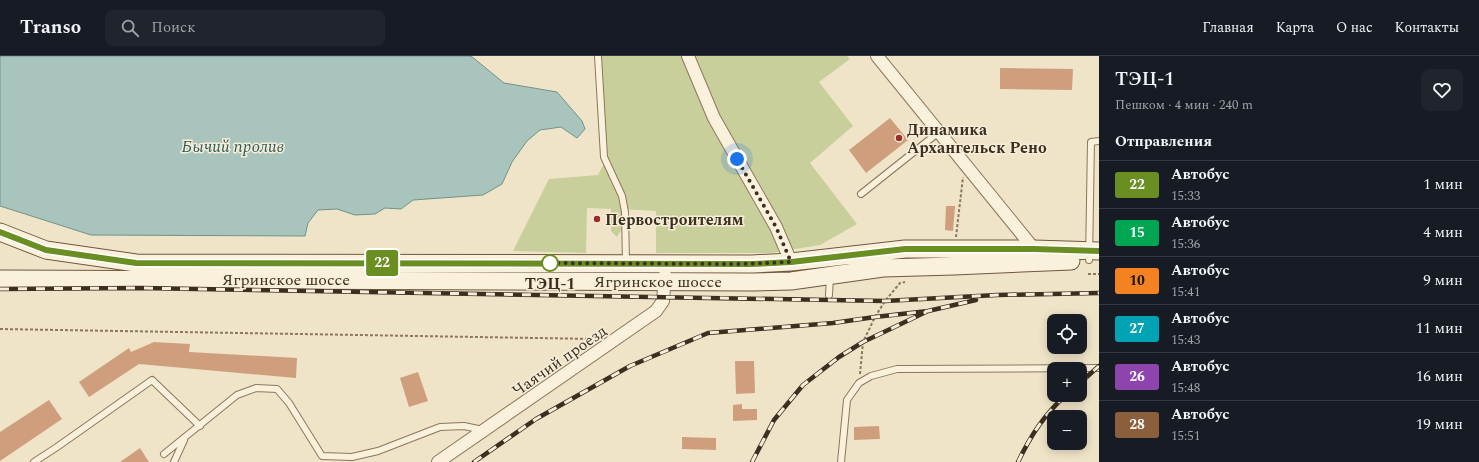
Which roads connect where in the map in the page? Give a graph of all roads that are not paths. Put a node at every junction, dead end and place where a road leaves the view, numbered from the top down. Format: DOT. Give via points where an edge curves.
graph roads {
  1 [pos="598,56"];
  2 [pos="688,56"];
  3 [pos="877,56"];
  4 [pos="940,132"];
  5 [pos="1099,141"];
  6 [pos="861,194"];
  7 [pos="0,232"];
  8 [pos="1034,256"];
  9 [pos="791,262"];
  10 [pos="1094,262"];
  11 [pos="626,263"];
  12 [pos="665,264"];
  13 [pos="830,276"];
  14 [pos="0,279"];
  15 [pos="665,282"];
  16 [pos="829,295"];
  17 [pos="1099,368"];
  18 [pos="200,426"];
  19 [pos="484,431"];
  20 [pos="185,438"];
  21 [pos="164,454"];
  22 [pos="34,462"];
  23 [pos="174,462"];
  24 [pos="438,462"];
  25 [pos="841,462"];
  1 -- 11 [label="lane" via="604,157 622,196 625,212"];
  2 -- 9 [label="street" via="714,118 776,227"];
  3 -- 4 [label="street"];
  4 -- 6 [label="lane"];
  4 -- 8 [label="street"];
  5 -- 10 [label="lane" via="1091,142"];
  7 -- 11 [label="main road, Ягринское шоссе" via="46,250 136,263"];
  8 -- 9 [label="main road, Ягринское шоссе" via="905,249"];
  8 -- 10 [label="main road, Ягринское шоссе"];
  8 -- 13 [label="main road, Ягринское шоссе" via="954,266 883,268"];
  9 -- 12 [label="main road, Ягринское шоссе"];
  11 -- 12 [label="main road, Ягринское шоссе"];
  12 -- 15 [label="street, Чаячий проезд"];
  13 -- 15 [label="main road, Ягринское шоссе" via="791,281"];
  13 -- 16 [label="lane"];
  14 -- 15 [label="main road, Ягринское шоссе"];
  15 -- 19 [label="street, Чаячий проезд" via="663,301 656,311"];
  17 -- 25 [label="lane" via="897,369 871,376 859,383 847,400"];
  18 -- 19 [label="lane" via="238,395 256,388 277,388 322,456 352,457 378,451 440,427 464,426"];
  18 -- 20 [label="lane"];
  18 -- 22 [label="lane" via="152,380"];
  19 -- 24 [label="street, Чаячий проезд"];
  20 -- 21 [label="lane"];
  20 -- 23 [label="lane"];
}
